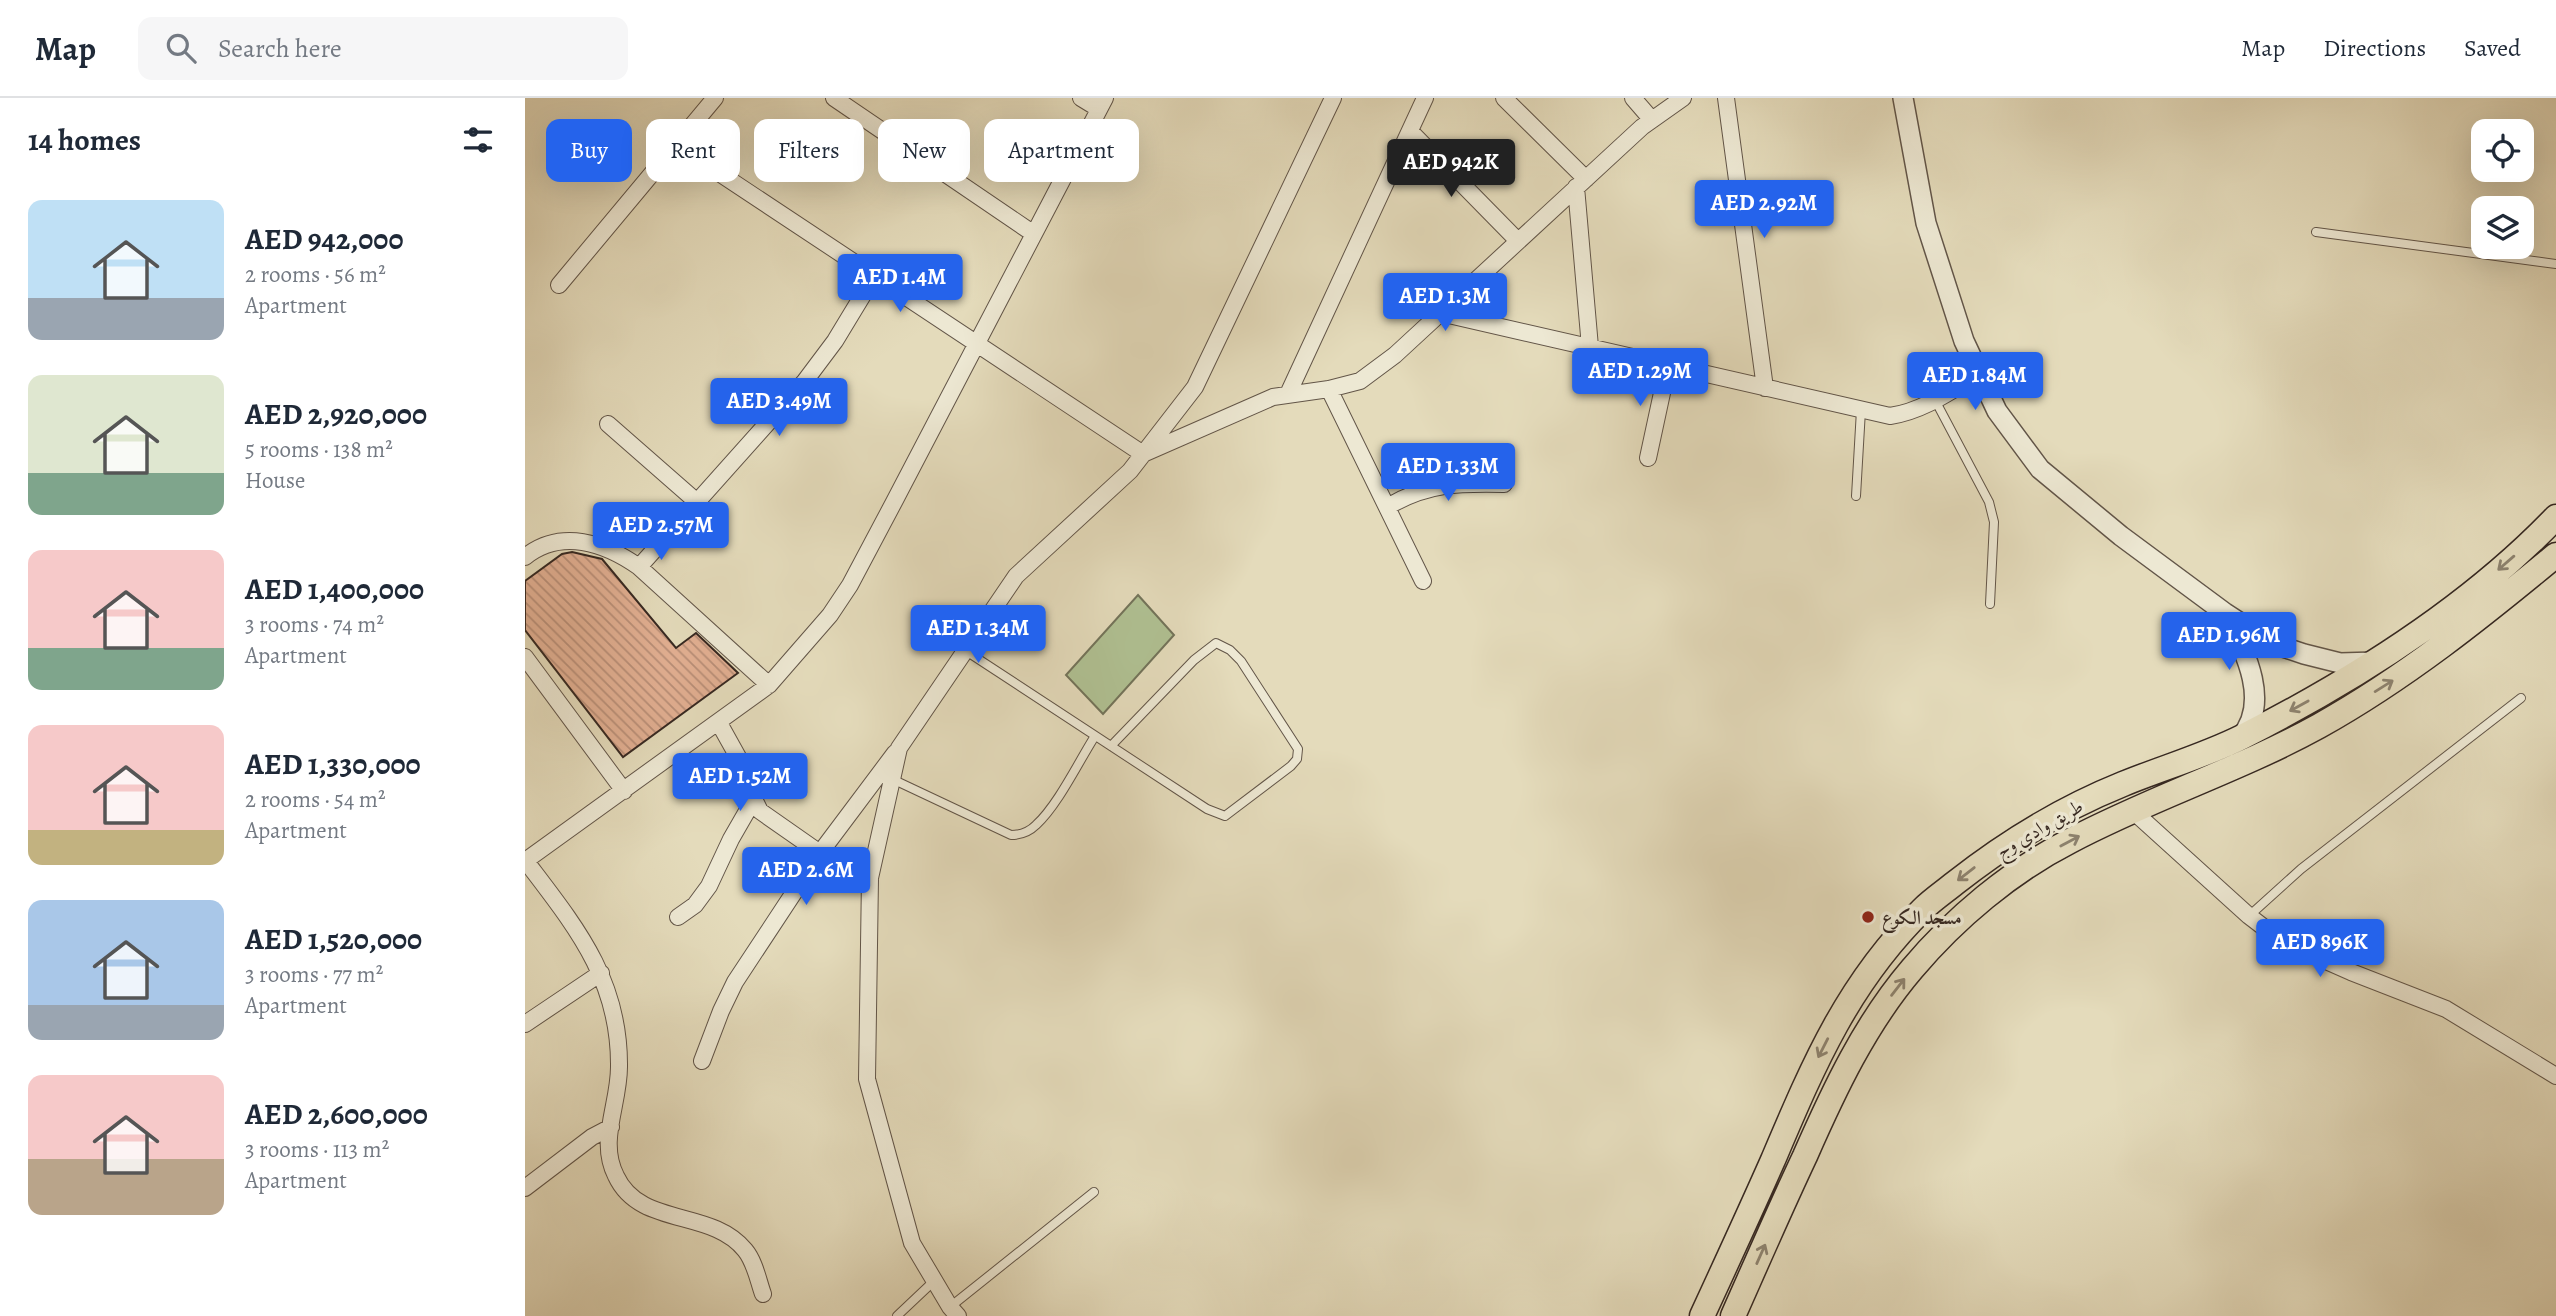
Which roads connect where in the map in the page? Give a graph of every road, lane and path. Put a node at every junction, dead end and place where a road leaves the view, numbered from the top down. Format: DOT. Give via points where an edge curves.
graph roads {
  1 [pos="715,98"];
  2 [pos="834,98"];
  3 [pos="1081,98"];
  4 [pos="1333,98"];
  5 [pos="1425,98"];
  6 [pos="1504,98"];
  7 [pos="1633,98"];
  8 [pos="1683,98"];
  9 [pos="1726,98"];
  10 [pos="1903,98"];
  11 [pos="1102,104"];
  12 [pos="698,119"];
  13 [pos="1652,120"];
  14 [pos="1410,131"];
  15 [pos="646,182"];
  16 [pos="733,182"];
  17 [pos="1581,183"];
  18 [pos="2316,232"];
  19 [pos="1034,234"];
  20 [pos="1518,241"];
  21 [pos="2556,264"];
  22 [pos="875,275"];
  23 [pos="559,285"];
  24 [pos="1440,313"];
  25 [pos="978,343"];
  26 [pos="1590,347"];
  27 [pos="1668,365"];
  28 [pos="1979,374"];
  29 [pos="1765,387"];
  30 [pos="1329,389"];
  31 [pos="1288,394"];
  32 [pos="1935,400"];
  33 [pos="1860,410"];
  34 [pos="608,424"];
  35 [pos="1143,454"];
  36 [pos="1648,458"];
  37 [pos="1504,484"];
  38 [pos="1856,496"];
  39 [pos="697,502"];
  40 [pos="1387,508"];
  41 [pos="2556,517"];
  42 [pos="2556,555"];
  43 [pos="525,557"];
  44 [pos="639,567"];
  45 [pos="1423,581"];
  46 [pos="1990,604"];
  47 [pos="2225,613"];
  48 [pos="966,651"];
  49 [pos="525,657"];
  50 [pos="2376,662"];
  51 [pos="769,685"];
  52 [pos="2521,698"];
  53 [pos="719,723"];
  54 [pos="1095,736"];
  55 [pos="2240,738"];
  56 [pos="1111,746"];
  57 [pos="899,748"];
  58 [pos="892,779"];
  59 [pos="624,791"];
  60 [pos="754,799"];
  61 [pos="2133,811"];
  62 [pos="820,853"];
  63 [pos="525,860"];
  64 [pos="2249,916"];
  65 [pos="678,917"];
  66 [pos="601,973"];
  67 [pos="525,1024"];
  68 [pos="702,1061"];
  69 [pos="2556,1076"];
  70 [pos="611,1127"];
  71 [pos="525,1188"];
  72 [pos="1094,1192"];
  73 [pos="934,1281"];
  74 [pos="763,1294"];
  75 [pos="954,1312"];
  76 [pos="897,1316"];
  77 [pos="1702,1316"];
  78 [pos="1733,1316"];
  1 -- 12 [label="street"];
  2 -- 19 [label="street"];
  3 -- 11 [label="street"];
  4 -- 35 [label="street" via="1195,387"];
  5 -- 14 [label="street"];
  6 -- 17 [label="street"];
  7 -- 13 [label="street"];
  8 -- 13 [label="street"];
  9 -- 29 [label="street"];
  10 -- 28 [label="street" via="1927,223"];
  11 -- 19 [label="street"];
  13 -- 17 [label="street"];
  14 -- 20 [label="street"];
  14 -- 31 [label="street"];
  15 -- 23 [label="street"];
  16 -- 22 [label="street"];
  17 -- 20 [label="street"];
  17 -- 26 [label="street"];
  18 -- 21 [label="lane"];
  19 -- 25 [label="street"];
  20 -- 24 [label="street"];
  22 -- 25 [label="street"];
  22 -- 39 [label="street" via="805,381"];
  24 -- 26 [label="street"];
  24 -- 30 [label="street" via="1360,382"];
  25 -- 35 [label="street"];
  25 -- 51 [label="street" via="850,585"];
  26 -- 27 [label="street"];
  27 -- 29 [label="street"];
  27 -- 36 [label="street"];
  28 -- 32 [label="street"];
  28 -- 47 [label="street" via="1997,411 2040,469"];
  29 -- 33 [label="street"];
  30 -- 31 [label="street"];
  30 -- 40 [label="street"];
  31 -- 35 [label="street"];
  32 -- 33 [label="street" via="1906,414"];
  32 -- 46 [label="lane" via="1989,502 1994,522"];
  33 -- 38 [label="lane"];
  34 -- 39 [label="street"];
  35 -- 48 [label="street" via="1016,576"];
  37 -- 40 [label="street" via="1445,485 1406,496"];
  39 -- 44 [label="street"];
  40 -- 45 [label="street"];
  41 -- 50 [label="main road, طريق وادي وج, one-way" via="2456,606"];
  61 -- 42 [label="main road, طريق وادي وج, one-way" via="2320,725 2473,623"];
  43 -- 44 [label="street" via="556,540 588,542 618,552"];
  44 -- 51 [label="street"];
  47 -- 50 [label="street" via="2271,643 2304,654 2340,663"];
  47 -- 55 [label="street" via="2246,654 2254,688 2253,711"];
  48 -- 54 [label="lane"];
  48 -- 57 [label="street"];
  49 -- 59 [label="street"];
  50 -- 55 [label="main road, طريق وادي وج, one-way"];
  51 -- 53 [label="street"];
  52 -- 64 [label="lane" via="2301,869"];
  53 -- 59 [label="street"];
  53 -- 60 [label="street" via="748,775"];
  54 -- 56 [label="lane"];
  54 -- 58 [label="lane" via="1053,804 1037,825 1022,835 1011,835"];
  55 -- 77 [label="main road, طريق وادي وج, one-way" via="2051,816 2009,842 1914,919 1838,1017"];
  56 -- 56 [label="lane" via="1225,816 1291,766 1299,749 1241,661 1216,643"];
  57 -- 58 [label="street"];
  57 -- 62 [label="street"];
  58 -- 73 [label="street" via="870,878 867,1079 912,1243"];
  59 -- 63 [label="street"];
  60 -- 62 [label="street" via="769,820"];
  60 -- 65 [label="street" via="709,886 695,905"];
  61 -- 64 [label="street"];
  78 -- 61 [label="main road, طريق وادي وج, one-way" via="1840,1078 1912,968 1986,897 2030,864"];
  62 -- 68 [label="street" via="735,982"];
  63 -- 66 [label="street" via="582,937"];
  64 -- 69 [label="street" via="2283,942 2446,1009"];
  66 -- 67 [label="street"];
  66 -- 70 [label="street" via="617,1023 619,1069"];
  70 -- 71 [label="street"];
  70 -- 74 [label="street" via="608,1157 629,1195 644,1206 725,1233 750,1257"];
  72 -- 75 [label="lane"];
  73 -- 75 [label="street"];
  73 -- 76 [label="lane"];
}
